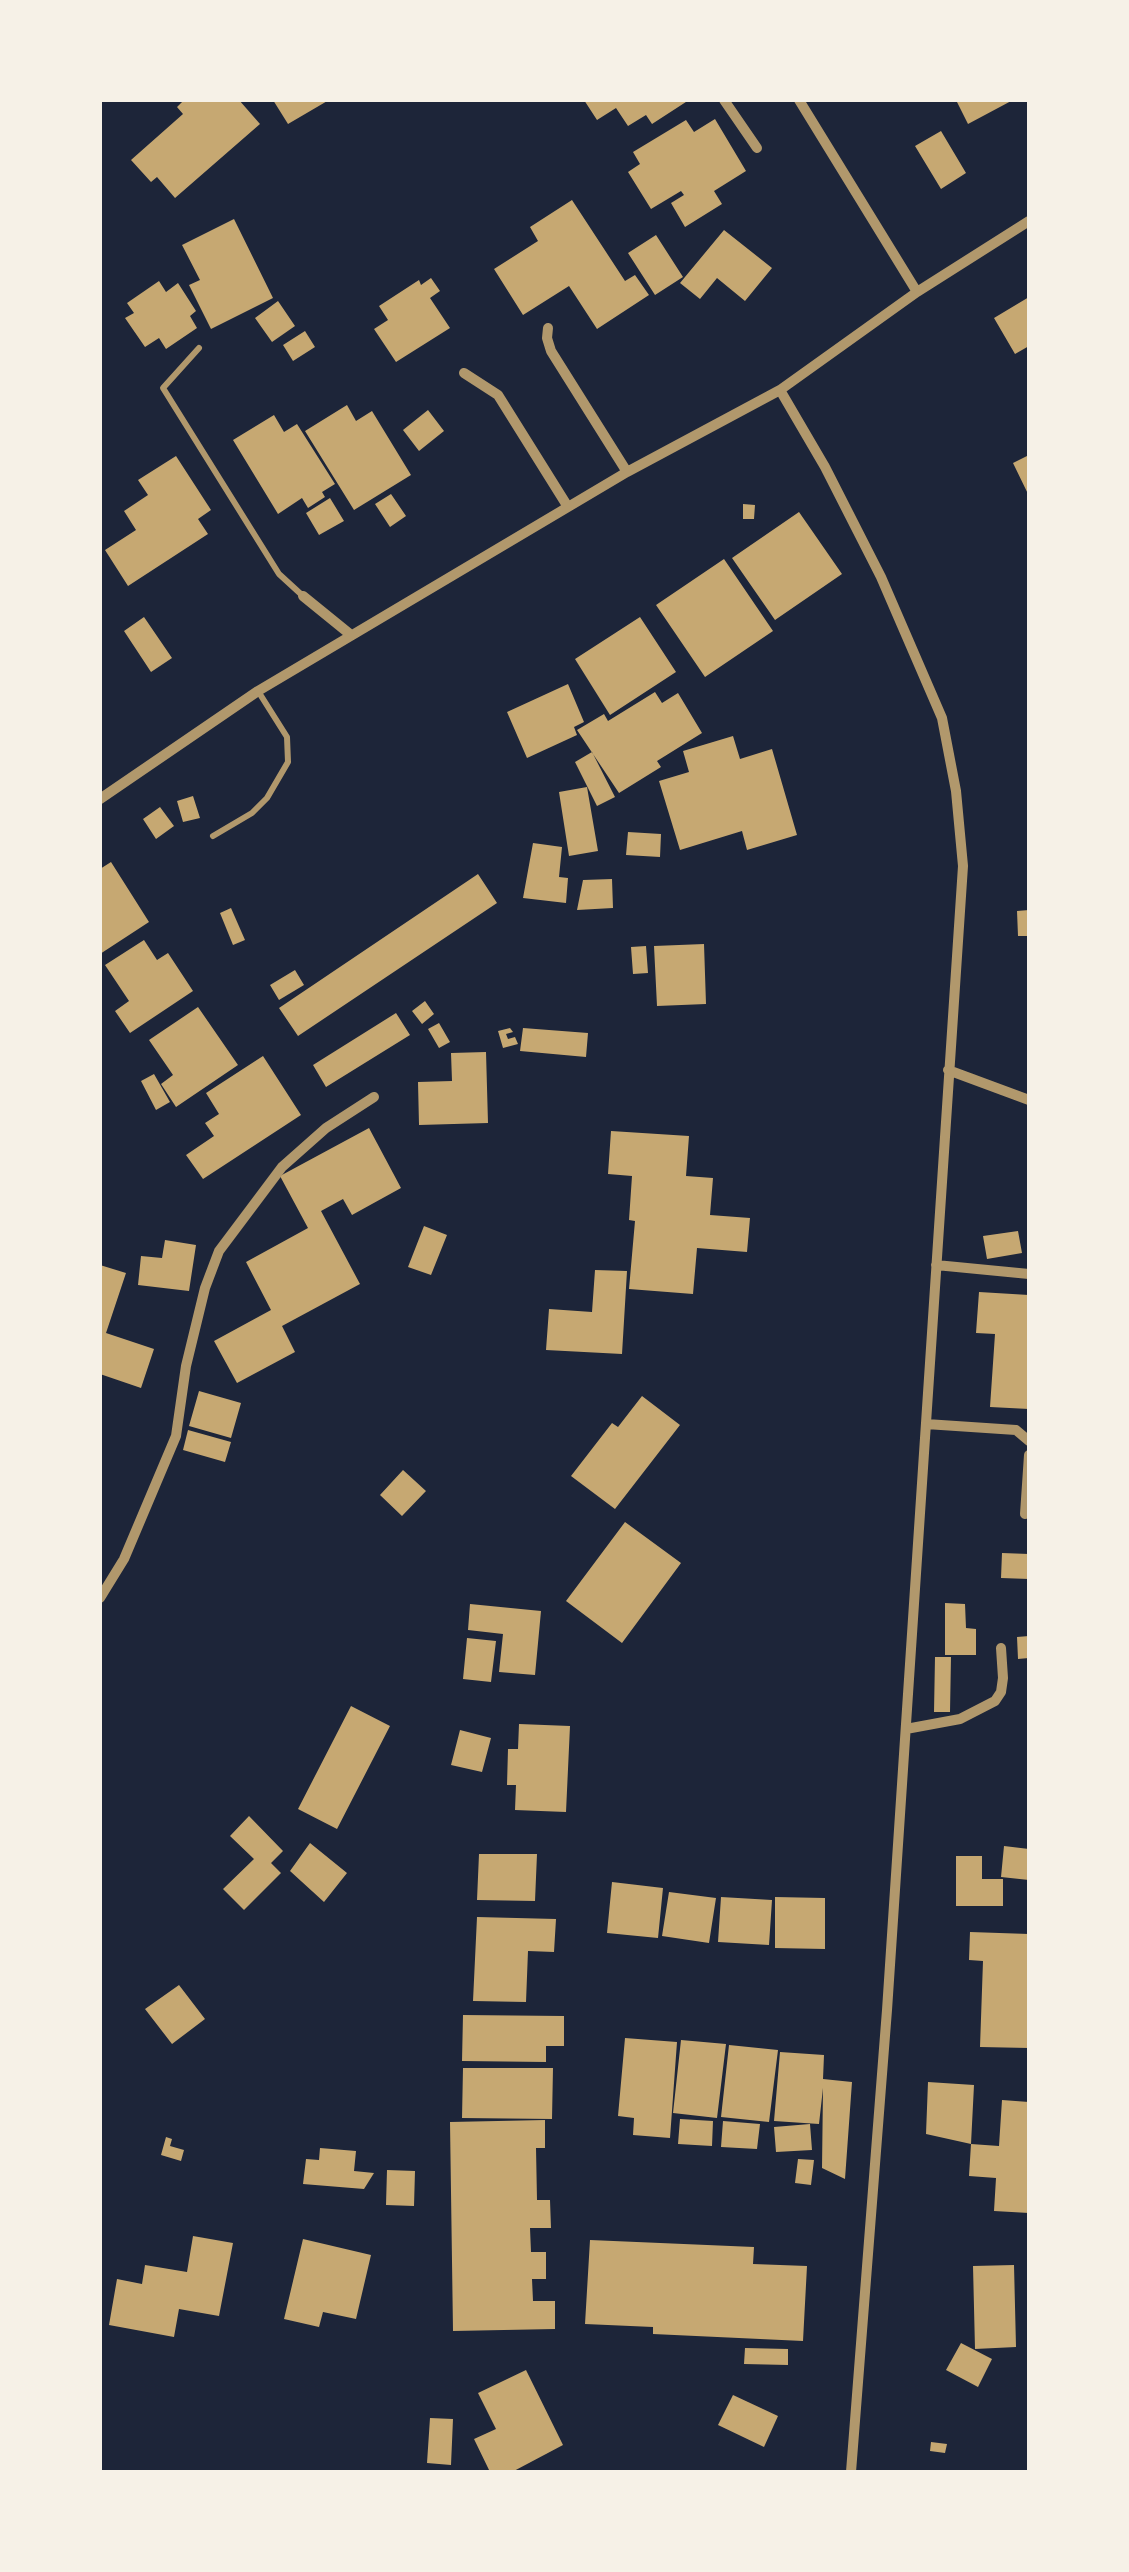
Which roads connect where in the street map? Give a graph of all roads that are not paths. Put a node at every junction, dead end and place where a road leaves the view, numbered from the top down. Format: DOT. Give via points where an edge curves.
graph roads {
  1 [pos="724,100"];
  2 [pos="799,100"];
  3 [pos="756,148"];
  4 [pos="1029,221"];
  5 [pos="917,292"];
  6 [pos="548,328"];
  7 [pos="199,348"];
  8 [pos="464,373"];
  9 [pos="780,390"];
  10 [pos="626,472"];
  11 [pos="568,506"];
  12 [pos="302,596"];
  13 [pos="351,635"];
  14 [pos="258,691"];
  15 [pos="100,799"];
  16 [pos="213,836"];
  17 [pos="948,1070"];
  18 [pos="374,1097"];
  19 [pos="1029,1100"];
  20 [pos="936,1265"];
  21 [pos="1029,1274"];
  22 [pos="926,1424"];
  23 [pos="1029,1441"];
  24 [pos="1029,1456"];
  25 [pos="1025,1514"];
  26 [pos="100,1598"];
  27 [pos="1001,1648"];
  28 [pos="906,1729"];
  29 [pos="851,2472"];
  1 -- 3 [label="street"];
  2 -- 5 [label="street"];
  4 -- 5 [label="street"];
  5 -- 9 [label="street"];
  6 -- 10 [label="street" via="551,351"];
  7 -- 12 [label="lane" via="162,388 279,574"];
  8 -- 11 [label="street" via="498,395"];
  9 -- 10 [label="street"];
  9 -- 17 [label="street" via="881,577 942,718 963,866"];
  10 -- 11 [label="street"];
  11 -- 13 [label="street"];
  12 -- 13 [label="street"];
  13 -- 14 [label="street"];
  14 -- 15 [label="street"];
  14 -- 16 [label="lane" via="286,737 288,762 252,813"];
  17 -- 19 [label="street"];
  17 -- 20 [label="street"];
  18 -- 26 [label="street" via="282,1167 220,1251 186,1366 176,1436 124,1559"];
  20 -- 21 [label="street"];
  20 -- 22 [label="street"];
  22 -- 23 [label="street" via="1016,1430"];
  22 -- 28 [label="street"];
  24 -- 25 [label="street"];
  27 -- 28 [label="street" via="1003,1678 995,1700 960,1719"];
  28 -- 29 [label="street"];
}
